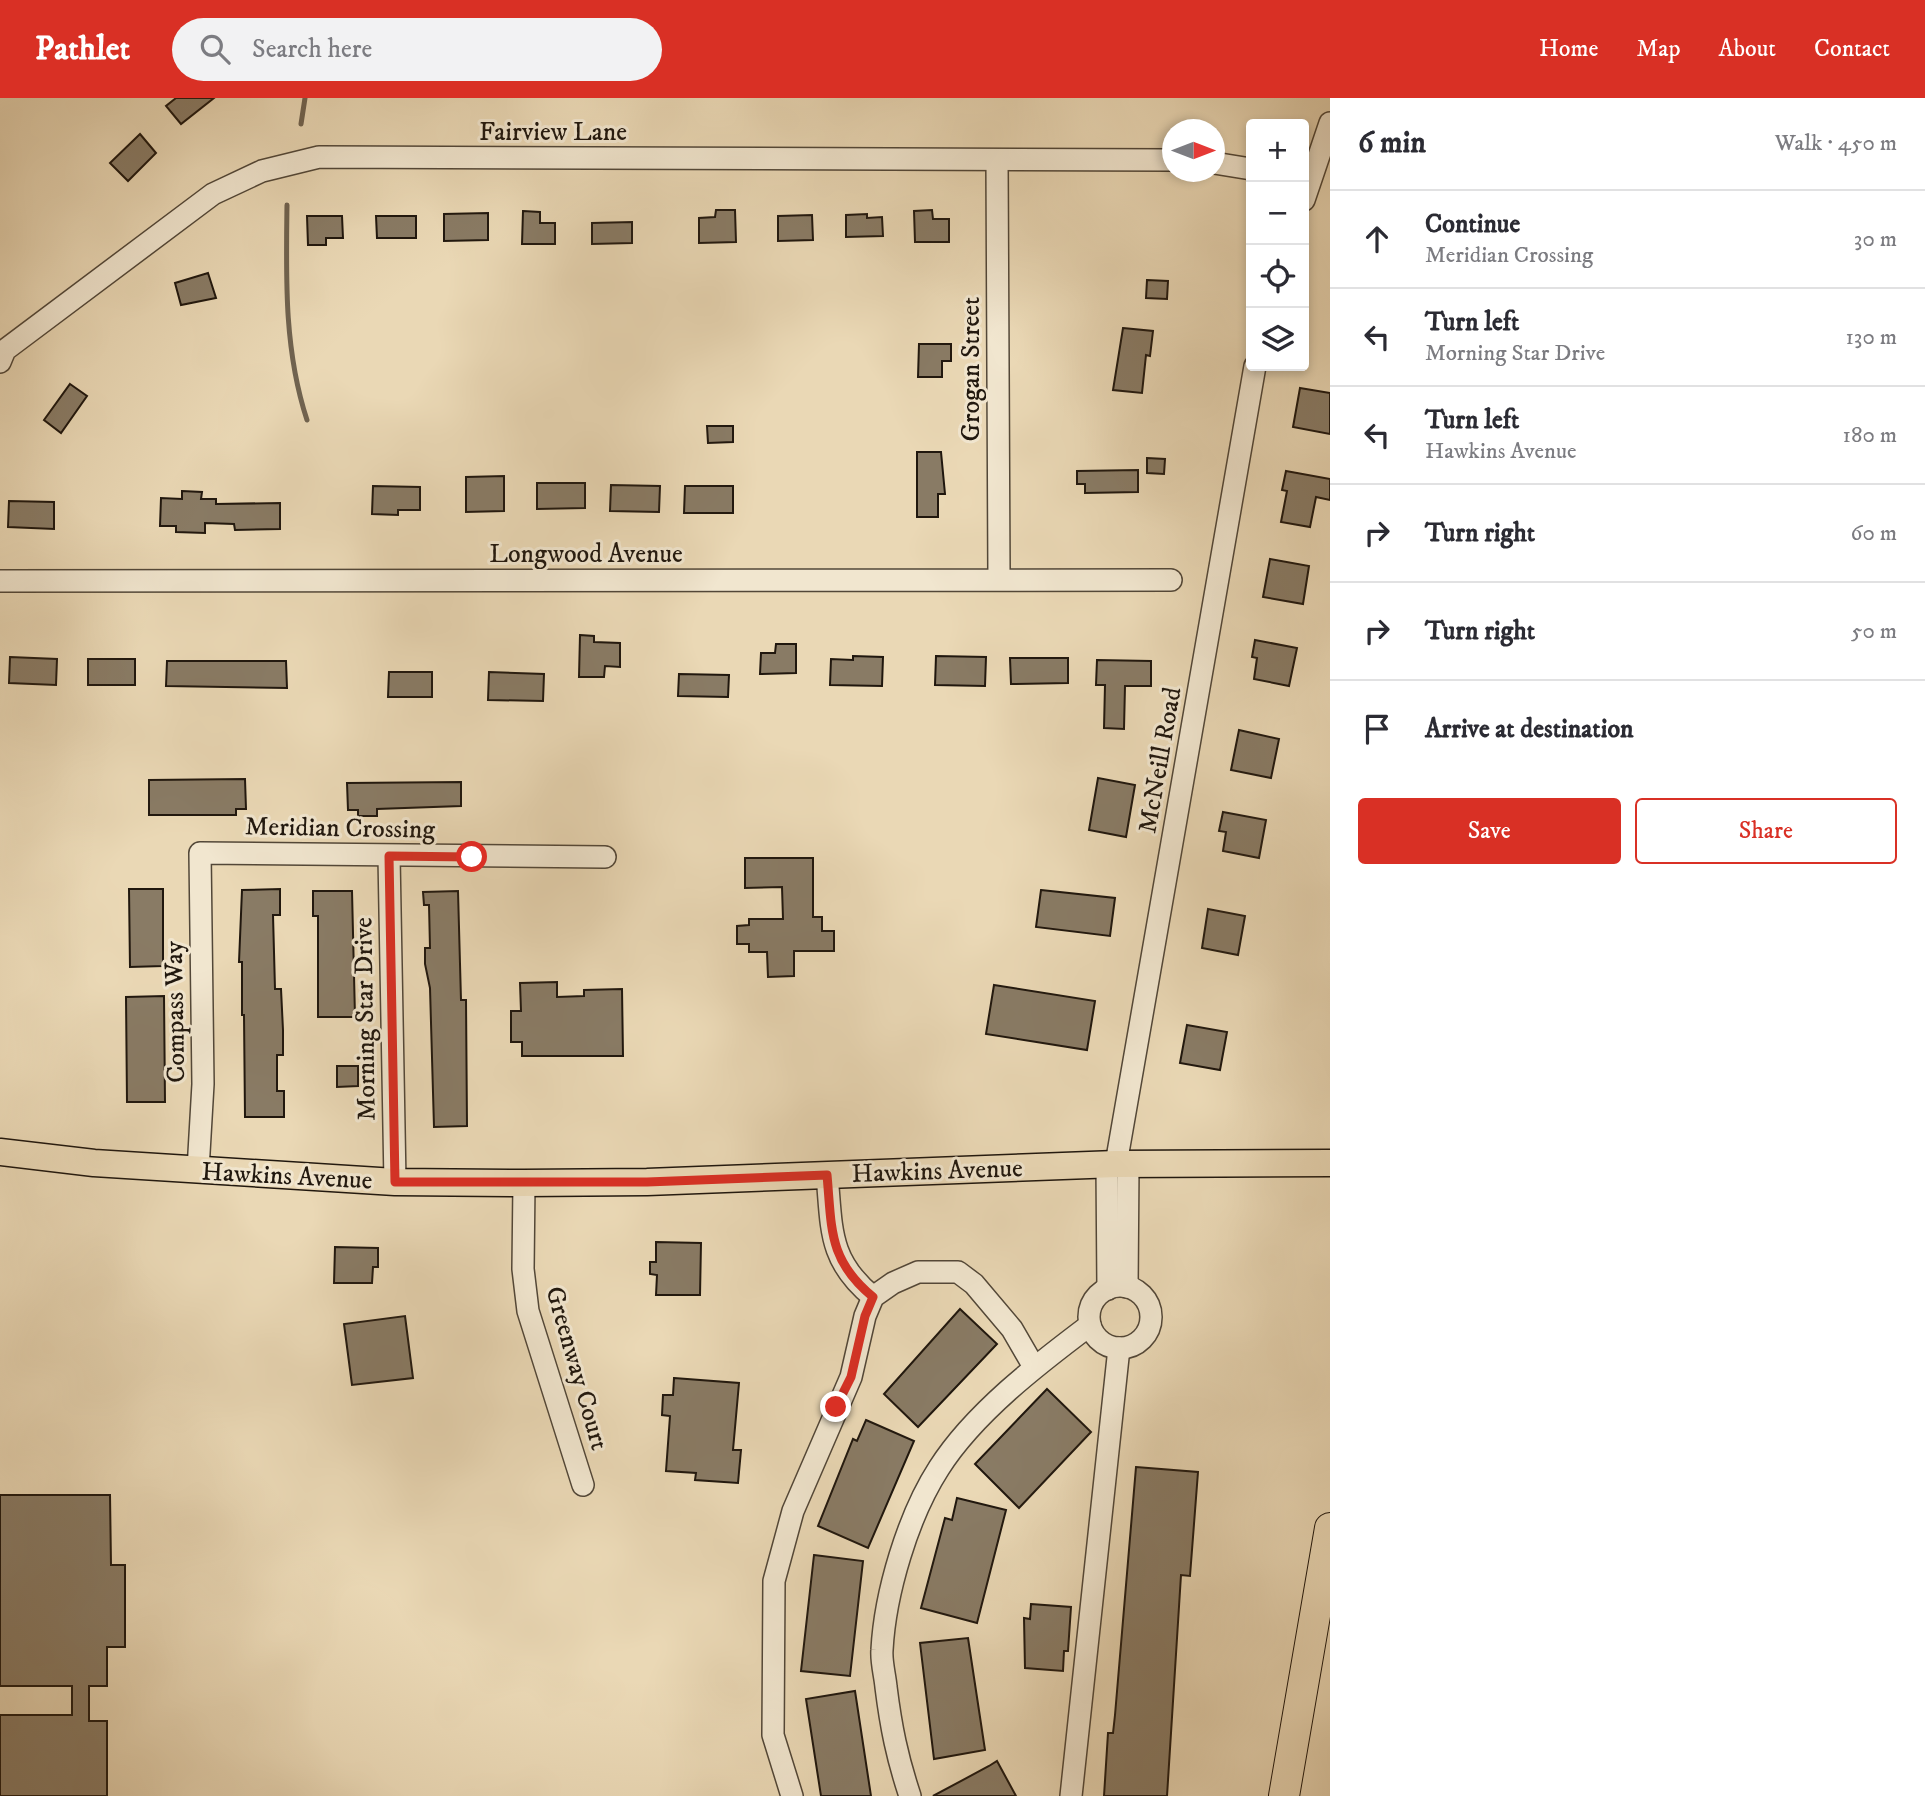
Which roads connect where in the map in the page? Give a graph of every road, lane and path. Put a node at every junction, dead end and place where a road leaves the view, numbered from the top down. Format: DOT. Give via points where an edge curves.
graph roads {
  1 [pos="1330,123"];
  2 [pos="997,160"];
  3 [pos="1162,160"];
  4 [pos="1225,165"];
  5 [pos="1246,168"];
  6 [pos="1308,182"];
  7 [pos="2,351"];
  8 [pos="1254,371"];
  9 [pos="999,578"];
  10 [pos="1171,580"];
  11 [pos="0,581"];
  12 [pos="200,853"];
  13 [pos="389,856"];
  14 [pos="605,857"];
  15 [pos="0,1152"];
  16 [pos="1330,1163"];
  17 [pos="1117,1165"];
  18 [pos="198,1170"];
  19 [pos="827,1175"];
  20 [pos="395,1182"];
  21 [pos="524,1183"];
  22 [pos="1117,1288"];
  23 [pos="873,1297"];
  24 [pos="1090,1325"];
  25 [pos="1119,1348"];
  26 [pos="1034,1367"];
  27 [pos="583,1485"];
  28 [pos="1330,1528"];
  29 [pos="792,1796"];
  30 [pos="910,1796"];
  31 [pos="1071,1796"];
  32 [pos="1284,1796"];
  1 -- 6 [label="street"];
  2 -- 3 [label="street, Fairview Lane"];
  2 -- 7 [label="street, Fairview Lane" via="307,159 262,171 213,194"];
  2 -- 9 [label="street, Grogan Street"];
  4 -- 5 [label="street"];
  8 -- 17 [label="street, McNeill Road"];
  9 -- 10 [label="street, Longwood Avenue"];
  9 -- 11 [label="street, Longwood Avenue"];
  12 -- 13 [label="street, Meridian Crossing"];
  12 -- 18 [label="street, Compass Way" via="203,1084"];
  13 -- 14 [label="street, Meridian Crossing"];
  13 -- 20 [label="street, Morning Star Drive"];
  15 -- 18 [label="main road, Hawkins Avenue"];
  16 -- 17 [label="main road, Hawkins Avenue"];
  17 -- 19 [label="main road, Hawkins Avenue"];
  17 -- 22 [label="street, McNeill Road"];
  18 -- 20 [label="main road, Hawkins Avenue"];
  19 -- 21 [label="main road, Hawkins Avenue"];
  19 -- 23 [label="street" via="839,1259 850,1278"];
  20 -- 21 [label="main road, Hawkins Avenue"];
  21 -- 27 [label="street, Greenway Court" via="523,1269 528,1311"];
  22 -- 24 [label="street" via="1097,1295 1091,1304"];
  22 -- 25 [label="street" via="1144,1297 1151,1315 1140,1341"];
  23 -- 26 [label="street" via="919,1272 958,1272 1012,1329"];
  23 -- 29 [label="street" via="851,1377 793,1511 774,1581 773,1735"];
  24 -- 25 [label="street" via="1102,1343"];
  24 -- 26 [label="street"];
  25 -- 31 [label="street"];
  26 -- 30 [label="street" via="939,1467 908,1535 888,1607 882,1652 895,1751"];
  28 -- 32 [label="highway"];
}
